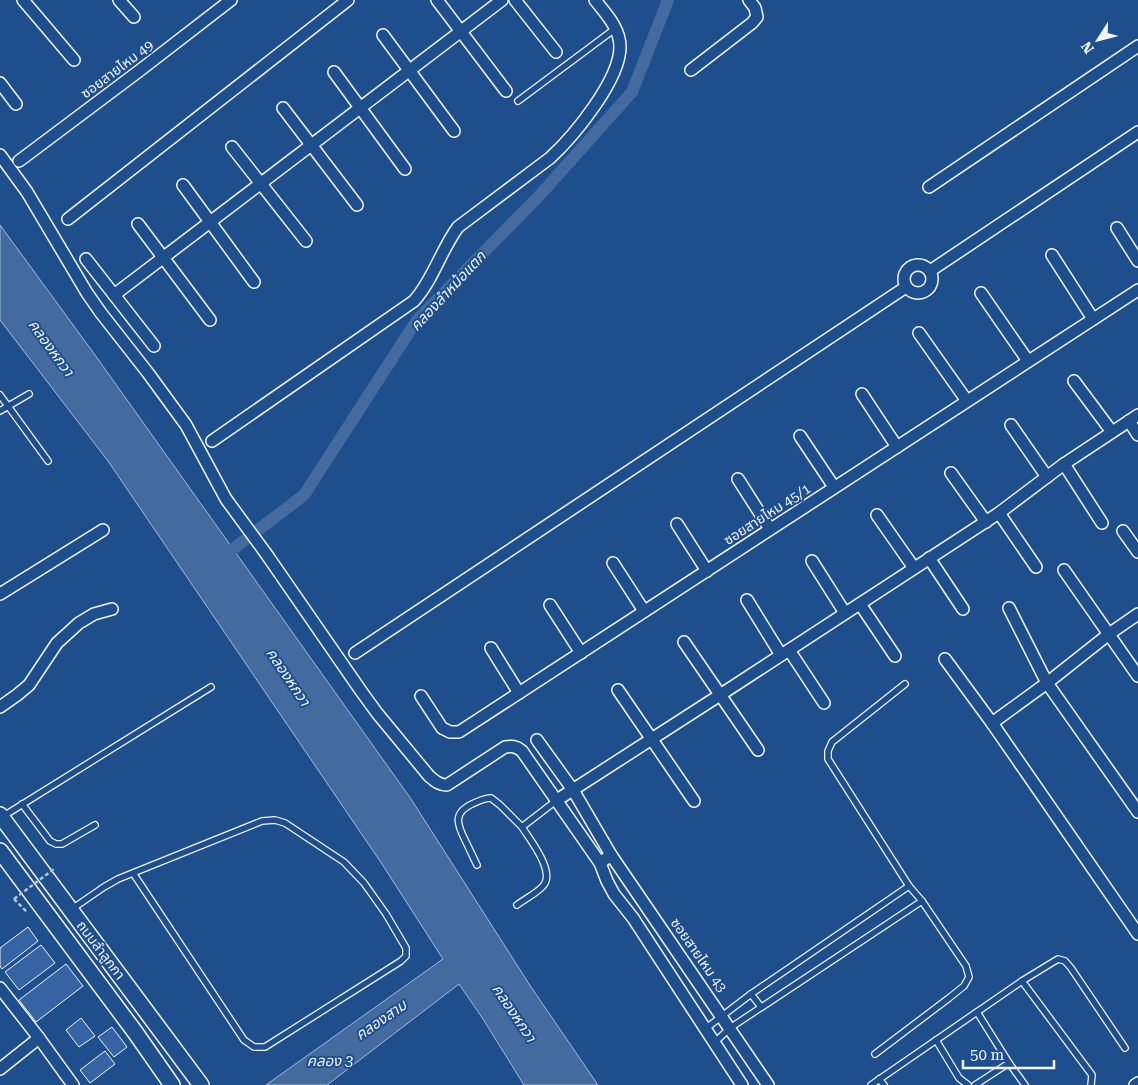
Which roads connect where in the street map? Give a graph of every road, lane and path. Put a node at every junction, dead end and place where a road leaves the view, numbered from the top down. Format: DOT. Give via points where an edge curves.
graph roads {
  1 [pos="23,0"];
  2 [pos="119,0"];
  3 [pos="231,0"];
  4 [pos="348,0"];
  5 [pos="437,0"];
  6 [pos="502,0"];
  7 [pos="515,0"];
  8 [pos="595,0"];
  9 [pos="749,0"];
  10 [pos="134,17"];
  11 [pos="616,28"];
  12 [pos="461,32"];
  13 [pos="383,35"];
  14 [pos="1138,46"];
  15 [pos="556,52"];
  16 [pos="74,60"];
  17 [pos="410,70"];
  18 [pos="691,70"];
  19 [pos="334,72"];
  20 [pos="0,83"];
  21 [pos="506,91"];
  22 [pos="518,101"];
  23 [pos="16,104"];
  24 [pos="283,108"];
  25 [pos="360,108"];
  26 [pos="454,131"];
  27 [pos="1138,132"];
  28 [pos="311,145"];
  29 [pos="232,147"];
  30 [pos="0,155"];
  31 [pos="19,161"];
  32 [pos="405,169"];
  33 [pos="261,184"];
  34 [pos="182,185"];
  35 [pos="929,187"];
  36 [pos="357,205"];
  37 [pos="68,219"];
  38 [pos="210,222"];
  39 [pos="138,224"];
  40 [pos="1117,228"];
  41 [pos="306,241"];
  42 [pos="1052,255"];
  43 [pos="163,258"];
  44 [pos="86,259"];
  45 [pos="1138,262"];
  46 [pos="930,271"];
  47 [pos="254,282"];
  48 [pos="906,287"];
  49 [pos="1138,290"];
  50 [pos="981,293"];
  51 [pos="114,294"];
  52 [pos="1093,319"];
  53 [pos="210,320"];
  54 [pos="919,334"];
  55 [pos="154,346"];
  56 [pos="1028,361"];
  57 [pos="1074,381"];
  58 [pos="29,394"];
  59 [pos="862,394"];
  60 [pos="0,395"];
  61 [pos="967,401"];
  62 [pos="8,407"];
  63 [pos="0,411"];
  64 [pos="1133,418"];
  65 [pos="1011,425"];
  66 [pos="1112,432"];
  67 [pos="1138,435"];
  68 [pos="800,436"];
  69 [pos="212,442"];
  70 [pos="897,447"];
  71 [pos="48,461"];
  72 [pos="1064,464"];
  73 [pos="951,473"];
  74 [pos="1047,478"];
  75 [pos="738,479"];
  76 [pos="834,487"];
  77 [pos="999,513"];
  78 [pos="878,515"];
  79 [pos="986,522"];
  80 [pos="1102,523"];
  81 [pos="677,524"];
  82 [pos="770,529"];
  83 [pos="103,530"];
  84 [pos="1123,532"];
  85 [pos="1138,552"];
  86 [pos="929,558"];
  87 [pos="812,562"];
  88 [pos="613,563"];
  89 [pos="1036,567"];
  90 [pos="914,568"];
  91 [pos="707,570"];
  92 [pos="1064,570"];
  93 [pos="0,594"];
  94 [pos="747,600"];
  95 [pos="860,604"];
  96 [pos="550,606"];
  97 [pos="1009,608"];
  98 [pos="112,609"];
  99 [pos="963,609"];
  100 [pos="644,612"];
  101 [pos="845,613"];
  102 [pos="1138,614"];
  103 [pos="1109,634"];
  104 [pos="684,642"];
  105 [pos="491,648"];
  106 [pos="785,652"];
  107 [pos="355,653"];
  108 [pos="581,653"];
  109 [pos="895,656"];
  110 [pos="945,659"];
  111 [pos="1138,676"];
  112 [pos="1047,683"];
  113 [pos="906,684"];
  114 [pos="212,688"];
  115 [pos="618,690"];
  116 [pos="520,693"];
  117 [pos="720,695"];
  118 [pos="422,696"];
  119 [pos="824,703"];
  120 [pos="0,707"];
  121 [pos="992,723"];
  122 [pos="537,740"];
  123 [pos="652,740"];
  124 [pos="758,750"];
  125 [pos="572,790"];
  126 [pos="557,800"];
  127 [pos="694,800"];
  128 [pos="22,804"];
  129 [pos="1138,812"];
  130 [pos="1,816"];
  131 [pos="94,825"];
  132 [pos="522,827"];
  133 [pos="0,851"];
  134 [pos="611,855"];
  135 [pos="600,863"];
  136 [pos="477,865"];
  137 [pos="54,869"];
  138 [pos="133,873"];
  139 [pos="909,886"];
  140 [pos="14,899"];
  141 [pos="922,901"];
  142 [pos="518,905"];
  143 [pos="71,909"];
  144 [pos="1138,934"];
  145 [pos="1022,981"];
  146 [pos="0,988"];
  147 [pos="751,994"];
  148 [pos="760,1007"];
  149 [pos="977,1012"];
  150 [pos="722,1016"];
  151 [pos="730,1028"];
  152 [pos="705,1029"];
  153 [pos="39,1038"];
  154 [pos="936,1040"];
  155 [pos="714,1043"];
  156 [pos="1125,1048"];
  157 [pos="874,1054"];
  158 [pos="1009,1063"];
  159 [pos="0,1069"];
  160 [pos="879,1079"];
  161 [pos="73,1085"];
  162 [pos="172,1085"];
  163 [pos="201,1085"];
  164 [pos="742,1085"];
  165 [pos="768,1085"];
  166 [pos="871,1085"];
  167 [pos="884,1085"];
  168 [pos="968,1085"];
  169 [pos="975,1085"];
  170 [pos="1025,1085"];
  171 [pos="1091,1085"];
  1 -- 16 [label="street"];
  2 -- 10 [label="street"];
  3 -- 31 [label="street, ซอยสายไหม 49"];
  4 -- 37 [label="street"];
  5 -- 12 [label="street"];
  6 -- 12 [label="street"];
  7 -- 15 [label="street"];
  8 -- 11 [label="street"];
  9 -- 18 [label="street" via="757,18"];
  11 -- 22 [label="lane"];
  11 -- 69 [label="street" via="620,46 617,62 589,115 561,149 458,227 414,301"];
  12 -- 17 [label="street"];
  12 -- 21 [label="street"];
  13 -- 17 [label="street"];
  14 -- 35 [label="street"];
  17 -- 25 [label="street"];
  17 -- 26 [label="street"];
  19 -- 25 [label="street"];
  20 -- 23 [label="street"];
  24 -- 28 [label="street"];
  25 -- 28 [label="street"];
  25 -- 32 [label="street"];
  27 -- 46 [label="street"];
  28 -- 33 [label="street"];
  28 -- 36 [label="street"];
  29 -- 33 [label="street"];
  30 -- 126 [label="street" via="27,192 87,293 186,425 226,499 361,691 429,776 447,785 512,746 522,751"];
  33 -- 38 [label="street"];
  33 -- 41 [label="street"];
  34 -- 38 [label="street"];
  38 -- 43 [label="street"];
  38 -- 47 [label="street"];
  39 -- 43 [label="street"];
  40 -- 45 [label="street"];
  42 -- 52 [label="street"];
  43 -- 51 [label="street"];
  43 -- 53 [label="street"];
  44 -- 51 [label="street"];
  46 -- 48 [label="street" via="922,265 912,266 904,277"];
  46 -- 48 [label="street" via="931,286 924,292 914,293"];
  48 -- 107 [label="street"];
  49 -- 52 [label="street, ซอยสายไหม 45/1"];
  50 -- 56 [label="street"];
  51 -- 55 [label="street"];
  52 -- 56 [label="street, ซอยสายไหม 45/1"];
  54 -- 61 [label="street"];
  56 -- 61 [label="street, ซอยสายไหม 45/1"];
  57 -- 66 [label="street"];
  58 -- 62 [label="lane"];
  59 -- 70 [label="street"];
  60 -- 62 [label="lane"];
  61 -- 70 [label="street, ซอยสายไหม 45/1"];
  62 -- 63 [label="lane"];
  62 -- 71 [label="lane"];
  64 -- 66 [label="street"];
  64 -- 67 [label="street"];
  65 -- 74 [label="street"];
  66 -- 72 [label="street"];
  68 -- 76 [label="street"];
  70 -- 76 [label="street, ซอยสายไหม 45/1"];
  72 -- 74 [label="street"];
  72 -- 80 [label="street"];
  73 -- 79 [label="street"];
  74 -- 77 [label="street"];
  75 -- 82 [label="street"];
  76 -- 82 [label="street, ซอยสายไหม 45/1"];
  77 -- 79 [label="street"];
  77 -- 89 [label="street"];
  78 -- 90 [label="street"];
  79 -- 86 [label="street"];
  81 -- 91 [label="street"];
  82 -- 91 [label="street, ซอยสายไหม 45/1"];
  83 -- 93 [label="street"];
  84 -- 85 [label="street"];
  86 -- 90 [label="street"];
  86 -- 99 [label="street"];
  87 -- 101 [label="street"];
  88 -- 100 [label="street"];
  90 -- 95 [label="street"];
  91 -- 100 [label="street, ซอยสายไหม 45/1"];
  92 -- 103 [label="street"];
  94 -- 106 [label="street"];
  95 -- 101 [label="street"];
  95 -- 109 [label="street"];
  96 -- 108 [label="street"];
  97 -- 112 [label="street"];
  98 -- 120 [label="street" via="79,623 57,643 28,685"];
  100 -- 108 [label="street, ซอยสายไหม 45/1"];
  101 -- 106 [label="street"];
  102 -- 103 [label="street"];
  103 -- 111 [label="street"];
  103 -- 112 [label="street"];
  104 -- 117 [label="street"];
  105 -- 116 [label="street"];
  106 -- 117 [label="street"];
  106 -- 119 [label="street"];
  108 -- 116 [label="street, ซอยสายไหม 45/1"];
  110 -- 121 [label="street"];
  112 -- 121 [label="street"];
  112 -- 129 [label="street"];
  113 -- 139 [label="lane" via="832,742 828,759"];
  114 -- 128 [label="lane"];
  115 -- 123 [label="street"];
  116 -- 118 [label="street, ซอยสายไหม 45/1" via="459,732 442,728"];
  117 -- 123 [label="street"];
  117 -- 124 [label="street"];
  121 -- 144 [label="street"];
  122 -- 125 [label="street, ซอยสายไหม 43"];
  123 -- 125 [label="street"];
  123 -- 127 [label="street"];
  125 -- 126 [label="street"];
  125 -- 134 [label="street, ซอยสายไหม 43"];
  126 -- 132 [label="lane"];
  126 -- 135 [label="street"];
  128 -- 130 [label="lane"];
  128 -- 131 [label="lane" via="56,844 62,844"];
  130 -- 143 [label="main road, ถนนลำลูกกา"];
  132 -- 136 [label="lane" via="491,798 484,798 460,811 459,828"];
  132 -- 142 [label="lane" via="546,866 547,880"];
  133 -- 162 [label="main road, ถนนลำลูกกา"];
  134 -- 135 [label="street"];
  134 -- 150 [label="street, ซอยสายไหม 43"];
  135 -- 152 [label="street" via="614,894"];
  137 -- 140 [label="path, bridge"];
  138 -- 138 [label="lane" via="244,1040 254,1047 264,1047 406,956 406,948 364,883 344,862 285,823 262,821"];
  138 -- 143 [label="lane"];
  139 -- 141 [label="lane"];
  139 -- 147 [label="lane"];
  141 -- 148 [label="lane"];
  141 -- 157 [label="lane" via="966,966 969,976 964,986"];
  143 -- 163 [label="main road, ถนนลำลูกกา"];
  145 -- 149 [label="lane"];
  145 -- 156 [label="lane" via="1058,959 1065,961"];
  145 -- 171 [label="lane" via="1092,1074"];
  146 -- 153 [label="street"];
  147 -- 148 [label="lane"];
  147 -- 150 [label="lane"];
  148 -- 151 [label="lane"];
  149 -- 154 [label="lane"];
  149 -- 158 [label="lane"];
  150 -- 151 [label="street, ซอยสายไหม 43"];
  150 -- 152 [label="lane"];
  151 -- 155 [label="lane"];
  151 -- 165 [label="street, ซอยสายไหม 43"];
  152 -- 155 [label="street"];
  153 -- 159 [label="street"];
  153 -- 161 [label="street"];
  154 -- 160 [label="lane"];
  154 -- 168 [label="lane" via="959,1078"];
  155 -- 164 [label="street"];
  158 -- 169 [label="lane"];
  158 -- 170 [label="lane"];
  160 -- 166 [label="lane"];
  160 -- 167 [label="lane"];
}
